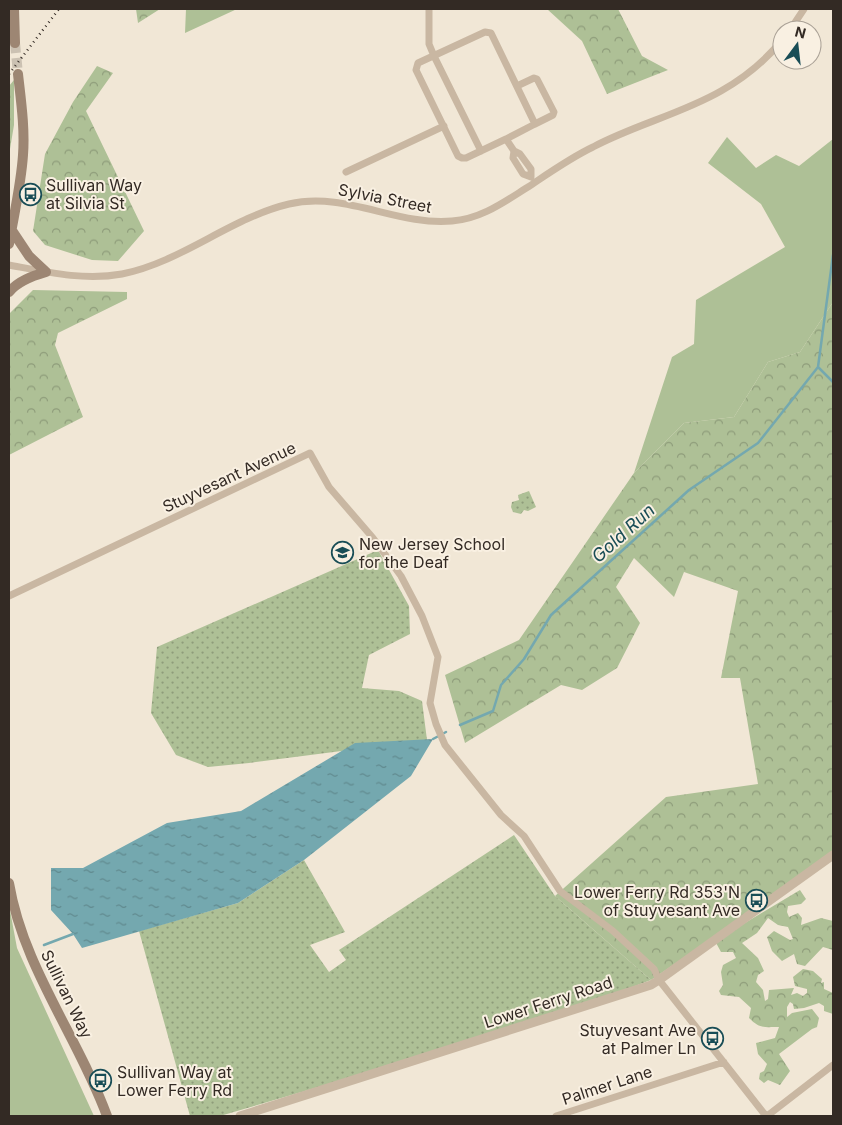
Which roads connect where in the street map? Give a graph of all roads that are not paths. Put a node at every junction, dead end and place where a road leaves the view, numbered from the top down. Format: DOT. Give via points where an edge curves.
graph roads {
  1 [pos="14,9"];
  2 [pos="429,9"];
  3 [pos="804,9"];
  4 [pos="797,20"];
  5 [pos="15,43"];
  6 [pos="772,50"];
  7 [pos="434,56"];
  8 [pos="18,74"];
  9 [pos="516,86"];
  10 [pos="535,124"];
  11 [pos="444,126"];
  12 [pos="506,139"];
  13 [pos="481,151"];
  14 [pos="346,172"];
  15 [pos="533,180"];
  16 [pos="11,229"];
  17 [pos="9,244"];
  18 [pos="9,265"];
  19 [pos="46,272"];
  20 [pos="9,292"];
  21 [pos="9,596"];
  22 [pos="833,854"];
  23 [pos="9,882"];
  24 [pos="660,980"];
  25 [pos="724,1062"];
  26 [pos="833,1065"];
  27 [pos="107,1116"];
  28 [pos="240,1116"];
  29 [pos="556,1116"];
  30 [pos="766,1116"];
  1 -- 5 [label="main road"];
  2 -- 7 [label="street" via="430,44"];
  3 -- 4 [label="street"];
  6 -- 15 [label="street, Sylvia Street" via="720,92 592,147"];
  7 -- 9 [label="street" via="488,32"];
  7 -- 11 [label="street" via="418,63 416,70"];
  7 -- 13 [label="street"];
  8 -- 16 [label="main road" via="23,111 23,155"];
  9 -- 10 [label="street"];
  9 -- 10 [label="street" via="537,79 554,112"];
  10 -- 12 [label="street"];
  11 -- 13 [label="street" via="458,156 466,158"];
  11 -- 14 [label="street"];
  12 -- 13 [label="street"];
  12 -- 15 [label="street" via="523,174"];
  15 -- 19 [label="street, Sylvia Street" via="489,211 455,221 429,222 342,203 307,201 272,208 139,270 86,277"];
  16 -- 17 [label="main road"];
  16 -- 19 [label="main road" via="29,256"];
  18 -- 19 [label="street, Sylvia Street"];
  19 -- 20 [label="main road" via="25,280"];
  21 -- 24 [label="street, Stuyvesant Avenue" via="310,453 329,487 401,576 422,616 438,657 430,703 445,745 501,815 524,836 560,891 613,931 654,969"];
  22 -- 24 [label="street, Lower Ferry Road"];
  23 -- 27 [label="main road, Sullivan Way" via="17,919 34,966 91,1077"];
  24 -- 25 [label="street, Stuyvesant Avenue"];
  24 -- 28 [label="street, Lower Ferry Road"];
  25 -- 29 [label="street, Palmer Lane"];
  25 -- 30 [label="street, Stuyvesant Avenue"];
  26 -- 30 [label="street"];
}
